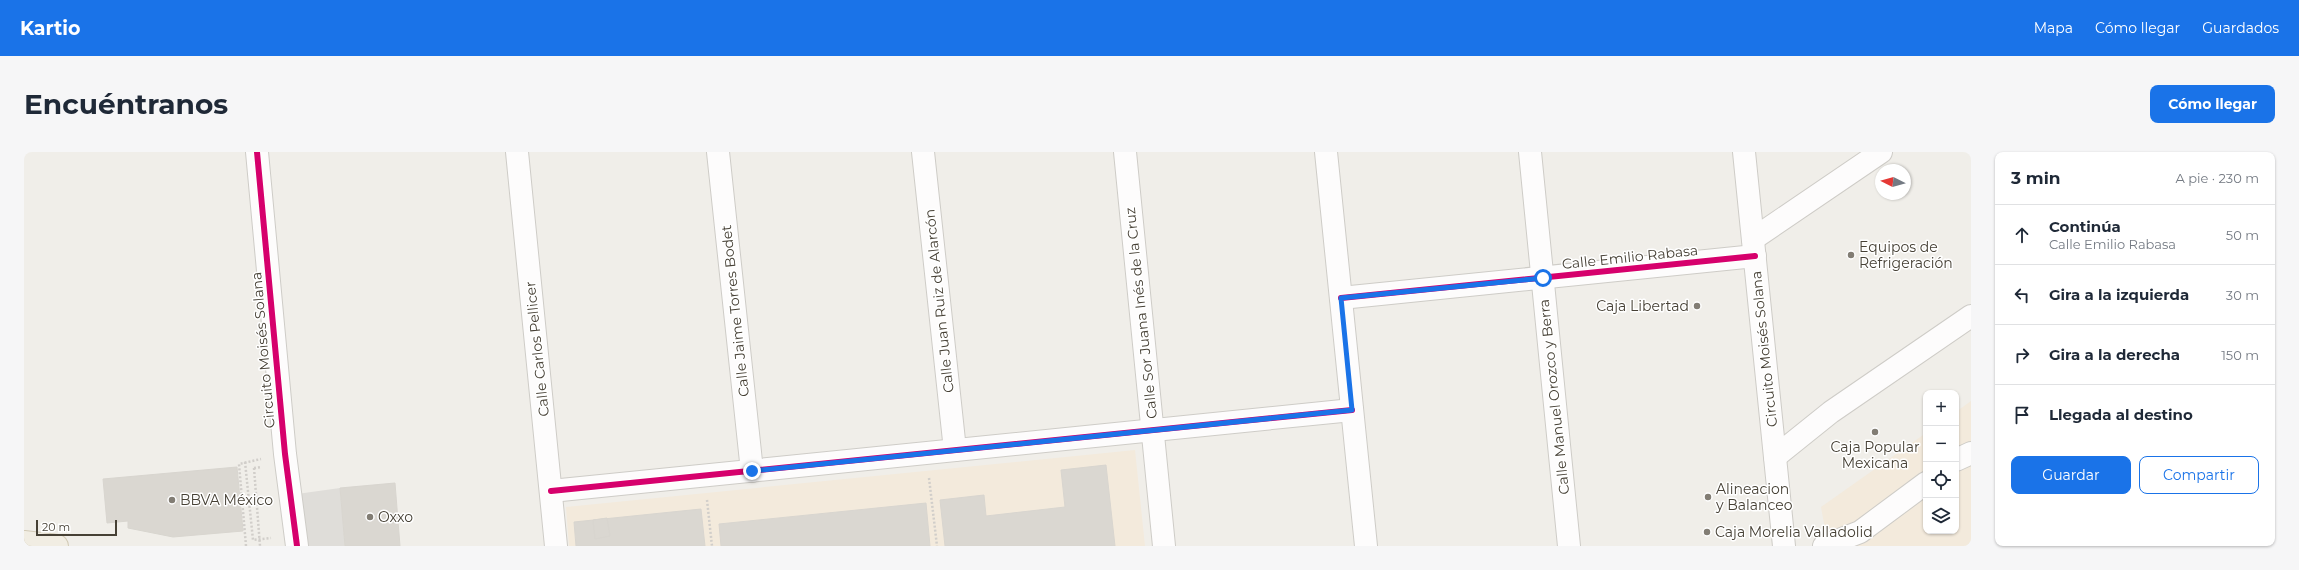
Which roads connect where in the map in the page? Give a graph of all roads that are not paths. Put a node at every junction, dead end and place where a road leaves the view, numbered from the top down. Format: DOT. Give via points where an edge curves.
graph roads {
  1 [pos="257,152"];
  2 [pos="517,152"];
  3 [pos="718,152"];
  4 [pos="923,152"];
  5 [pos="1125,152"];
  6 [pos="1326,152"];
  7 [pos="1530,152"];
  8 [pos="1744,152"];
  9 [pos="1881,152"];
  10 [pos="1754,248"];
  11 [pos="1543,278"];
  12 [pos="1341,298"];
  13 [pos="1971,316"];
  14 [pos="1352,410"];
  15 [pos="1153,431"];
  16 [pos="955,450"];
  17 [pos="1971,453"];
  18 [pos="1775,457"];
  19 [pos="1959,459"];
  20 [pos="752,471"];
  21 [pos="1923,486"];
  22 [pos="551,491"];
  23 [pos="1862,539"];
  24 [pos="24,542"];
  25 [pos="57,546"];
  26 [pos="297,546"];
  27 [pos="556,546"];
  28 [pos="1164,546"];
  29 [pos="1366,546"];
  30 [pos="1569,546"];
  31 [pos="1784,546"];
  32 [pos="1824,546"];
  1 -- 26 [label="street, Circuito Moisés Solana" via="285,454"];
  2 -- 22 [label="street, Calle Carlos Pellicer"];
  3 -- 20 [label="street, Calle Jaime Torres Bodet"];
  4 -- 16 [label="street, Calle Juan Ruiz de Alarcón"];
  5 -- 15 [label="street, Calle Sor Juana Inés de la Cruz"];
  6 -- 12 [label="street"];
  7 -- 11 [label="street, Calle Manuel Orozco y Berra"];
  8 -- 10 [label="street, Circuito Moisés Solana"];
  9 -- 10 [label="street"];
  10 -- 11 [label="street, Calle Emilio Rabasa"];
  10 -- 18 [label="street, Circuito Moisés Solana"];
  11 -- 12 [label="street, Calle Emilio Rabasa"];
  11 -- 30 [label="street, Calle Manuel Orozco y Berra"];
  12 -- 14 [label="street"];
  13 -- 18 [label="street" via="1832,412"];
  14 -- 15 [label="street"];
  14 -- 29 [label="street"];
  15 -- 16 [label="street"];
  15 -- 28 [label="street, Calle Sor Juana Inés de la Cruz"];
  16 -- 20 [label="street"];
  17 -- 19 [label="street"];
  18 -- 31 [label="street, Circuito Moisés Solana"];
  20 -- 22 [label="street"];
  21 -- 23 [label="street"];
  22 -- 27 [label="street, Calle Carlos Pellicer"];
  23 -- 32 [label="street"];
  24 -- 25 [label="main road"];
}
